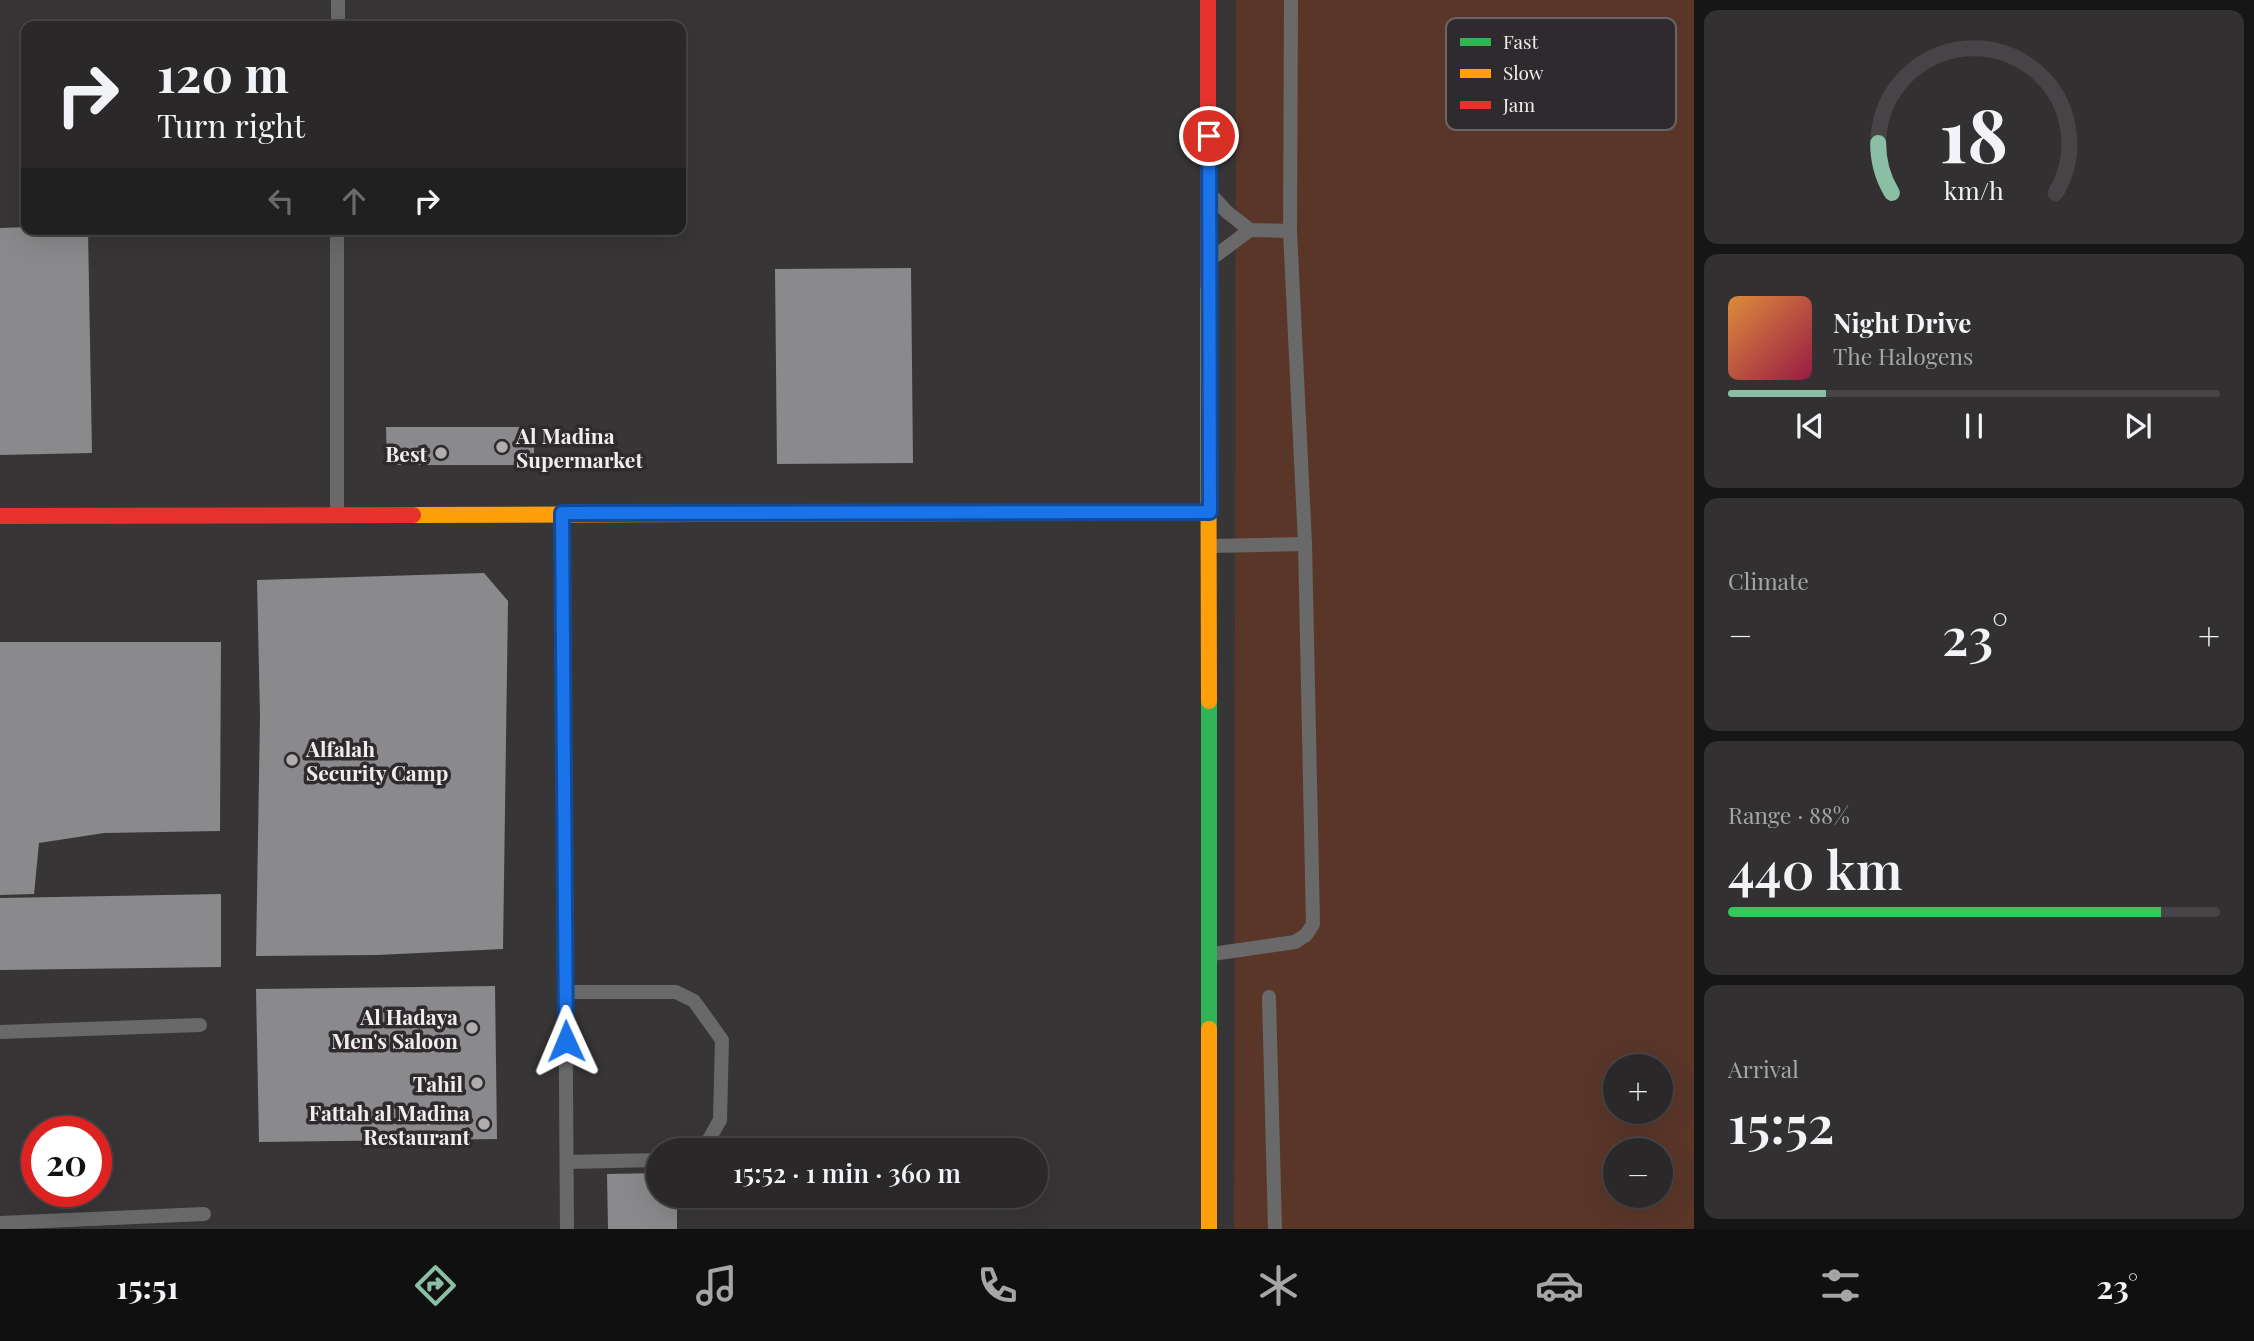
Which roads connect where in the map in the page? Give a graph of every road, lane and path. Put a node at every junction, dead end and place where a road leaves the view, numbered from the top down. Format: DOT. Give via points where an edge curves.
graph roads {
  1 [pos="338,0"];
  2 [pos="1208,0"];
  3 [pos="1291,0"];
  4 [pos="338,21"];
  5 [pos="1209,190"];
  6 [pos="1250,230"];
  7 [pos="1290,231"];
  8 [pos="338,235"];
  9 [pos="1209,263"];
  10 [pos="1210,512"];
  11 [pos="562,513"];
  12 [pos="337,514"];
  13 [pos="0,516"];
  14 [pos="1305,544"];
  15 [pos="1210,546"];
  16 [pos="1208,954"];
  17 [pos="565,992"];
  18 [pos="1269,997"];
  19 [pos="200,1025"];
  20 [pos="0,1032"];
  21 [pos="710,1138"];
  22 [pos="646,1160"];
  23 [pos="567,1163"];
  24 [pos="204,1213"];
  25 [pos="0,1223"];
  26 [pos="567,1229"];
  27 [pos="1209,1229"];
  28 [pos="1275,1229"];
  1 -- 4 [label="lane"];
  2 -- 5 [label="street"];
  3 -- 7 [label="lane"];
  5 -- 6 [label="lane"];
  5 -- 9 [label="street"];
  6 -- 7 [label="lane"];
  6 -- 9 [label="lane"];
  7 -- 14 [label="lane"];
  8 -- 12 [label="lane"];
  9 -- 10 [label="street"];
  10 -- 11 [label="street"];
  10 -- 15 [label="street"];
  11 -- 12 [label="street"];
  11 -- 17 [label="lane"];
  12 -- 13 [label="street"];
  14 -- 15 [label="lane"];
  14 -- 16 [label="lane" via="1313,924 1295,942"];
  15 -- 16 [label="street"];
  16 -- 27 [label="street"];
  17 -- 21 [label="lane" via="676,992 694,1001 722,1040 720,1120"];
  17 -- 23 [label="lane"];
  18 -- 28 [label="lane"];
  19 -- 20 [label="lane"];
  22 -- 23 [label="lane"];
  23 -- 26 [label="lane"];
  24 -- 25 [label="lane"];
}
